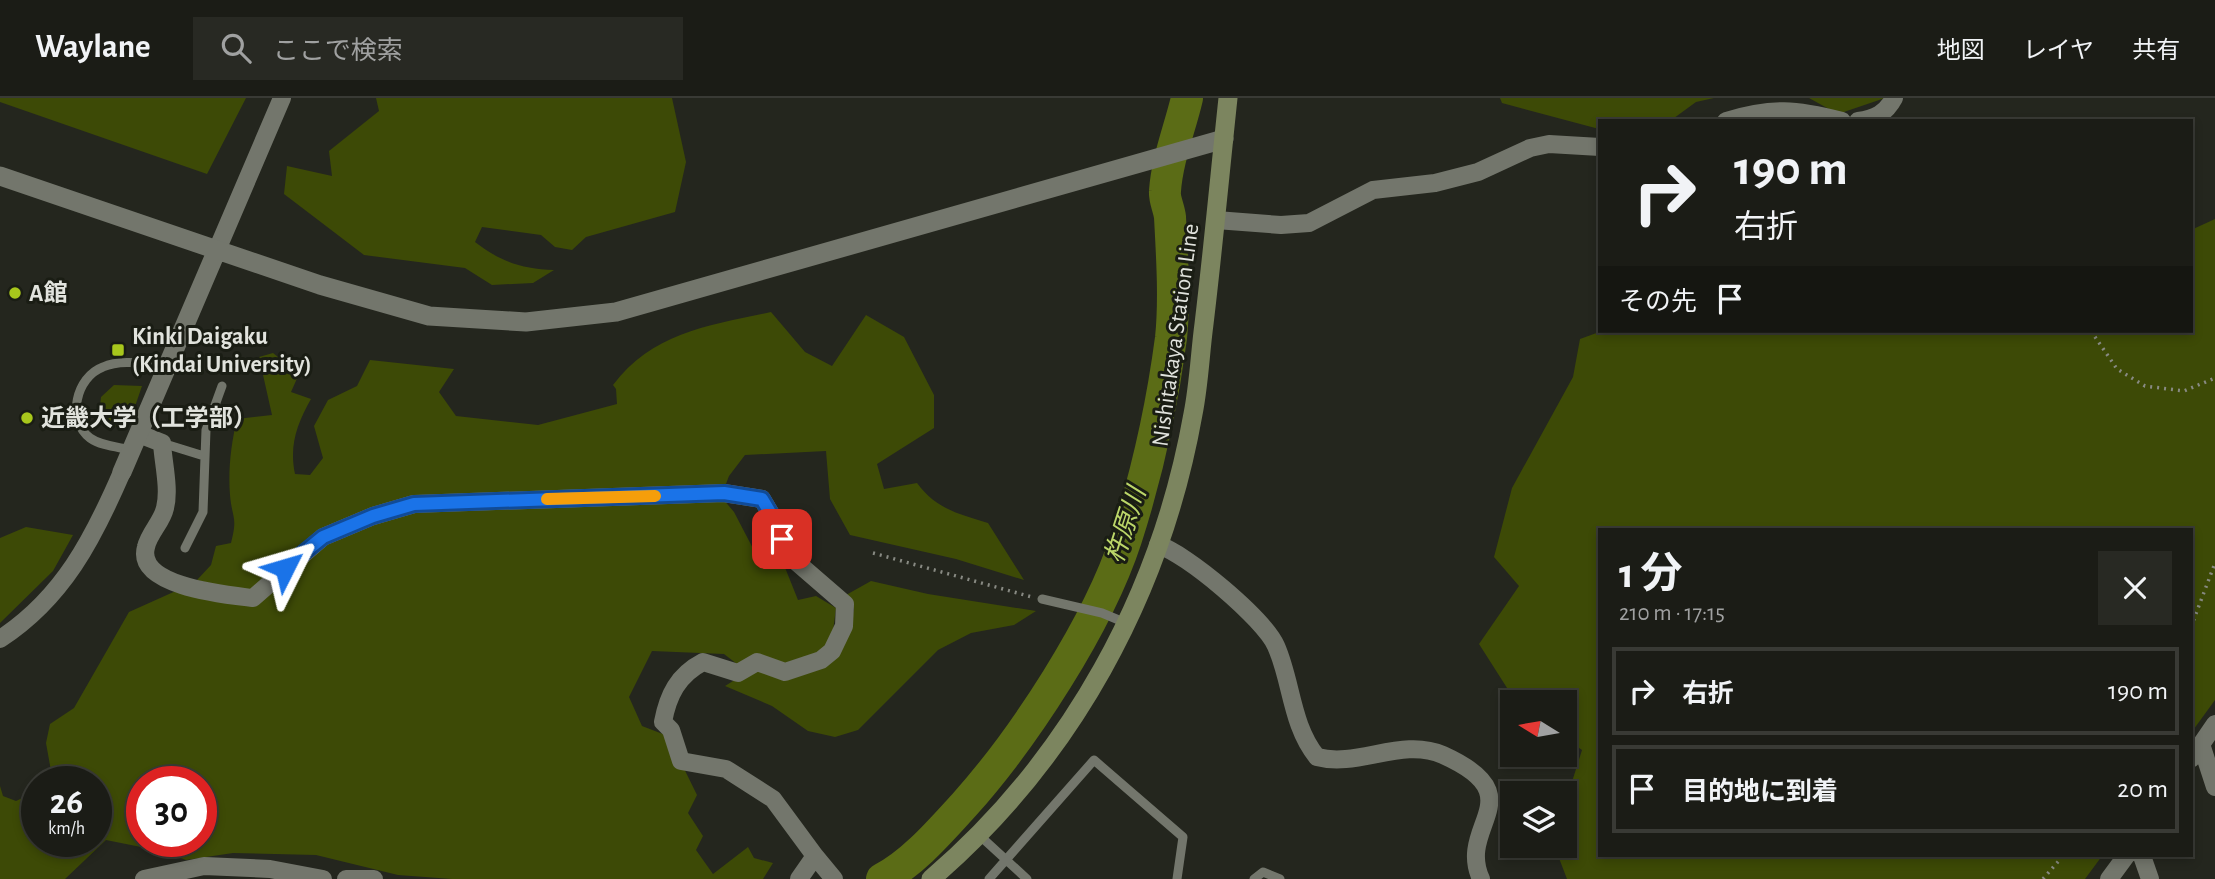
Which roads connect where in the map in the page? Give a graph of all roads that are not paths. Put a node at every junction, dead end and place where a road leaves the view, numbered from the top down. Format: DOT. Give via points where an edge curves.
graph roads {
  1 [pos="282,98"];
  2 [pos="1228,98"];
  3 [pos="1894,98"];
  4 [pos="1733,119"];
  5 [pos="1834,119"];
  6 [pos="1871,119"];
  7 [pos="1224,139"];
  8 [pos="1598,147"];
  9 [pos="0,176"];
  10 [pos="1216,220"];
  11 [pos="218,250"];
  12 [pos="168,365"];
  13 [pos="222,386"];
  14 [pos="135,442"];
  15 [pos="162,443"];
  16 [pos="204,456"];
  17 [pos="122,472"];
  18 [pos="1158,545"];
  19 [pos="185,548"];
  20 [pos="1042,599"];
  21 [pos="1126,623"];
  22 [pos="0,639"];
  23 [pos="2215,724"];
  24 [pos="2196,752"];
  25 [pos="2215,787"];
  26 [pos="979,835"];
  27 [pos="815,856"];
  28 [pos="2125,857"];
  29 [pos="2142,857"];
  30 [pos="1006,860"];
  31 [pos="832,877"];
  32 [pos="144,879"];
  33 [pos="323,879"];
  34 [pos="346,879"];
  35 [pos="373,879"];
  36 [pos="799,879"];
  37 [pos="931,879"];
  38 [pos="989,879"];
  39 [pos="1027,879"];
  40 [pos="1177,879"];
  41 [pos="1254,879"];
  42 [pos="1280,879"];
  43 [pos="1481,879"];
  44 [pos="2109,879"];
  45 [pos="2150,879"];
  1 -- 11 [label="street"];
  2 -- 7 [label="main road, Nishitakaya Station Line"];
  3 -- 6 [label="street" via="1889,109"];
  4 -- 5 [label="street" via="1796,109"];
  7 -- 10 [label="main road, Nishitakaya Station Line"];
  7 -- 11 [label="street" via="616,312 539,321 429,316"];
  8 -- 10 [label="street" via="1549,144 1530,148 1478,172 1435,183 1373,190 1309,223"];
  9 -- 11 [label="street"];
  10 -- 18 [label="main road, Nishitakaya Station Line" via="1194,413"];
  11 -- 12 [label="street"];
  12 -- 14 [label="street"];
  12 -- 14 [label="lane" via="104,366 92,373 76,399 80,426 89,437 101,444"];
  13 -- 16 [label="lane" via="206,430"];
  14 -- 15 [label="street"];
  14 -- 17 [label="street"];
  15 -- 16 [label="lane"];
  15 -- 27 [label="street" via="166,506 145,548 147,560 159,575 198,591 253,598 323,537 414,504 724,493 762,499 778,526 786,553 845,604 844,626 832,651 821,660 785,671 757,662 738,673 704,662 689,669 666,703 663,722 671,730 681,761 726,769 773,799"];
  16 -- 19 [label="lane" via="203,512"];
  17 -- 22 [label="street" via="86,550 65,581 41,609"];
  18 -- 21 [label="main road, Nishitakaya Station Line"];
  18 -- 43 [label="street" via="1181,555 1262,624 1276,646 1301,731 1317,757 1333,761 1429,749 1471,768 1485,782 1490,799 1475,865"];
  20 -- 21 [label="lane"];
  21 -- 26 [label="main road, Nishitakaya Station Line" via="1068,729 1020,792"];
  23 -- 24 [label="street"];
  24 -- 25 [label="street"];
  26 -- 30 [label="lane"];
  26 -- 37 [label="main road, Nishitakaya Station Line"];
  27 -- 31 [label="street"];
  27 -- 36 [label="street"];
  28 -- 44 [label="street"];
  29 -- 45 [label="street"];
  30 -- 38 [label="lane"];
  30 -- 39 [label="lane"];
  30 -- 40 [label="lane" via="1094,760 1183,837"];
  32 -- 33 [label="street" via="204,866 270,869"];
  34 -- 35 [label="street"];
  41 -- 42 [label="lane" via="1263,872"];
}
